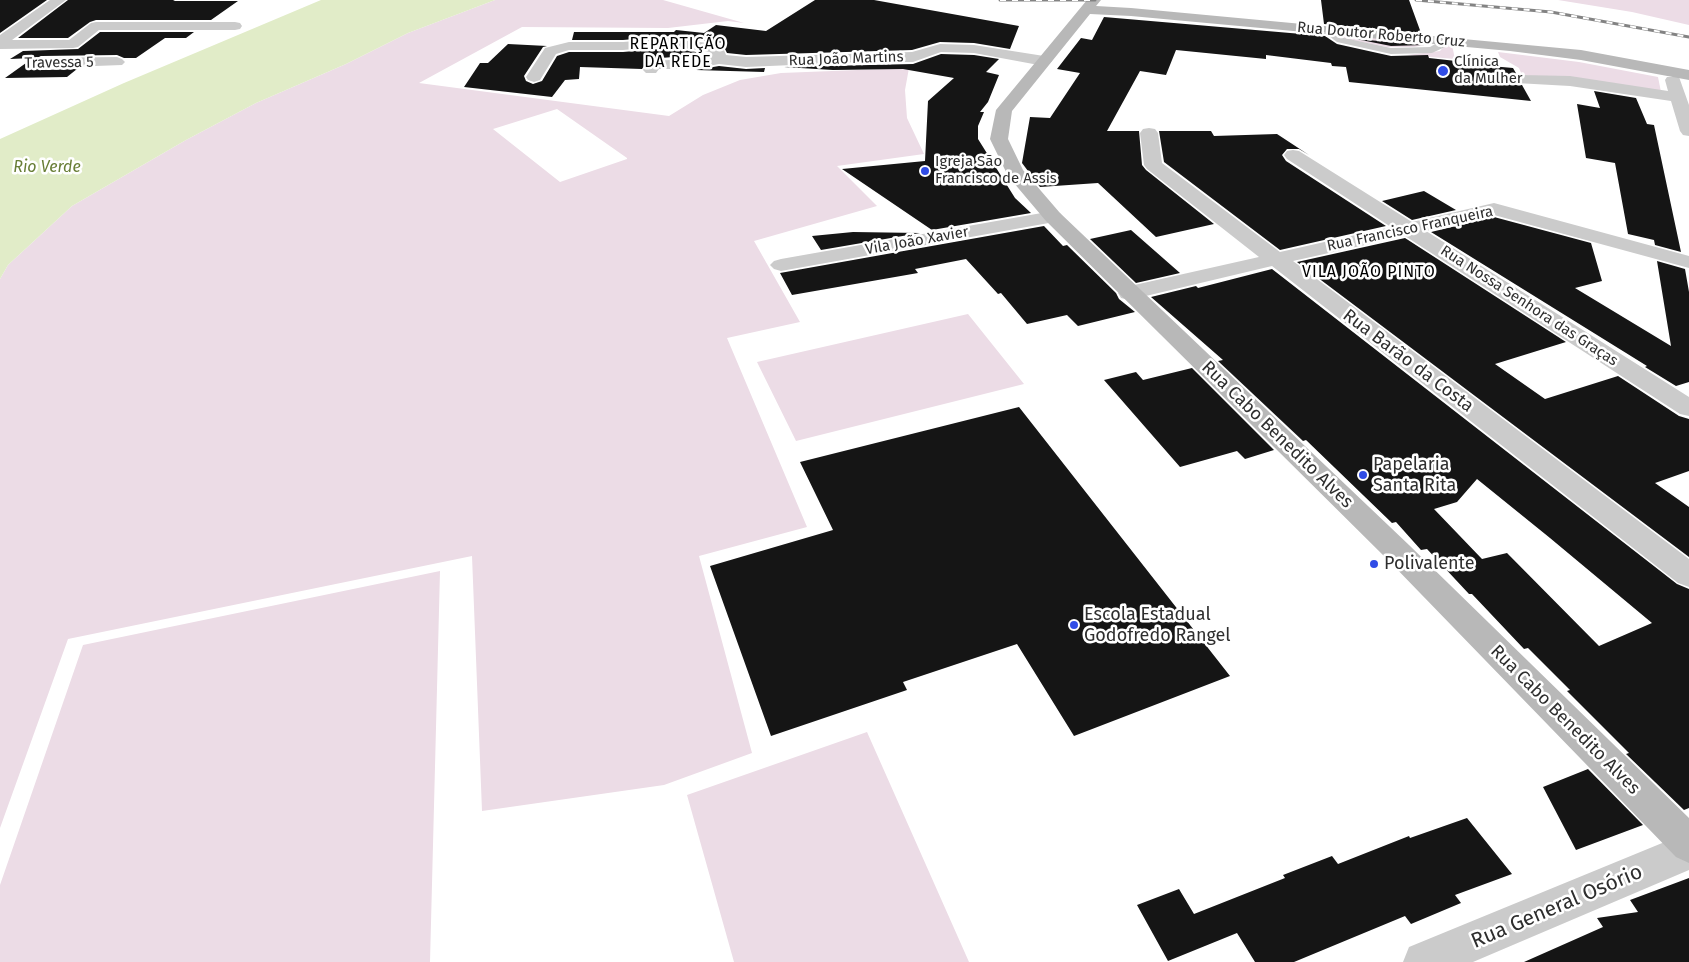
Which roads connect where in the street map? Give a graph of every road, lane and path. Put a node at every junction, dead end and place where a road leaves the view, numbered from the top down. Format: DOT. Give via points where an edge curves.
graph roads {
  1 [pos="58,0"];
  2 [pos="1113,2"];
  3 [pos="1090,5"];
  4 [pos="1131,12"];
  5 [pos="23,26"];
  6 [pos="235,26"];
  7 [pos="0,27"];
  8 [pos="0,44"];
  9 [pos="719,58"];
  10 [pos="1044,61"];
  11 [pos="117,62"];
  12 [pos="29,63"];
  13 [pos="651,70"];
  14 [pos="1671,72"];
  15 [pos="1689,75"];
  16 [pos="534,77"];
  17 [pos="1522,80"];
  18 [pos="1679,97"];
  19 [pos="1689,131"];
  20 [pos="1149,133"];
  21 [pos="1293,155"];
  22 [pos="1053,217"];
  23 [pos="1408,228"];
  24 [pos="1274,259"];
  25 [pos="1689,262"];
  26 [pos="781,265"];
  27 [pos="1129,293"];
  28 [pos="1689,408"];
  29 [pos="1689,575"];
  30 [pos="1689,844"];
  31 [pos="1689,851"];
  32 [pos="1433,961"];
  1 -- 5 [label="street"];
  2 -- 3 [label="main road"];
  2 -- 4 [label="main road, Rua Doutor Roberto Cruz"];
  3 -- 4 [label="main road, Rua Doutor Roberto Cruz"];
  3 -- 10 [label="main road, Rua Cabo Benedito Alves"];
  4 -- 14 [label="main road, Rua Doutor Roberto Cruz" via="1581,55"];
  5 -- 7 [label="street"];
  5 -- 8 [label="street"];
  6 -- 8 [label="street" via="96,26 73,44"];
  9 -- 10 [label="street, Rua João Martins" via="746,62 913,57 940,48 974,49"];
  9 -- 13 [label="street, Rua João Martins" via="692,64 654,64"];
  9 -- 16 [label="street" via="717,48 670,42 569,46 550,51"];
  10 -- 22 [label="main road, Rua Cabo Benedito Alves" via="1004,110 999,139 1015,172"];
  11 -- 12 [label="street, Travessa 5"];
  14 -- 15 [label="main road, Rua Doutor Roberto Cruz"];
  14 -- 18 [label="street"];
  17 -- 18 [label="street" via="1570,81"];
  18 -- 19 [label="street"];
  20 -- 24 [label="street, Rua Barão da Costa" via="1153,165"];
  21 -- 23 [label="street, Rua Nossa Senhora das Graças"];
  22 -- 26 [label="street, Vila João Xavier"];
  22 -- 27 [label="main road, Rua Cabo Benedito Alves"];
  23 -- 24 [label="street, Rua Francisco Franqueira"];
  23 -- 25 [label="street, Rua Francisco Franqueira" via="1494,209"];
  23 -- 28 [label="street, Rua Nossa Senhora das Graças"];
  24 -- 27 [label="street, Rua Francisco Franqueira"];
  24 -- 29 [label="street, Rua Barão da Costa"];
  27 -- 30 [label="main road, Rua Cabo Benedito Alves" via="1399,553"];
  31 -- 32 [label="street, Rua General Osório"];
}
